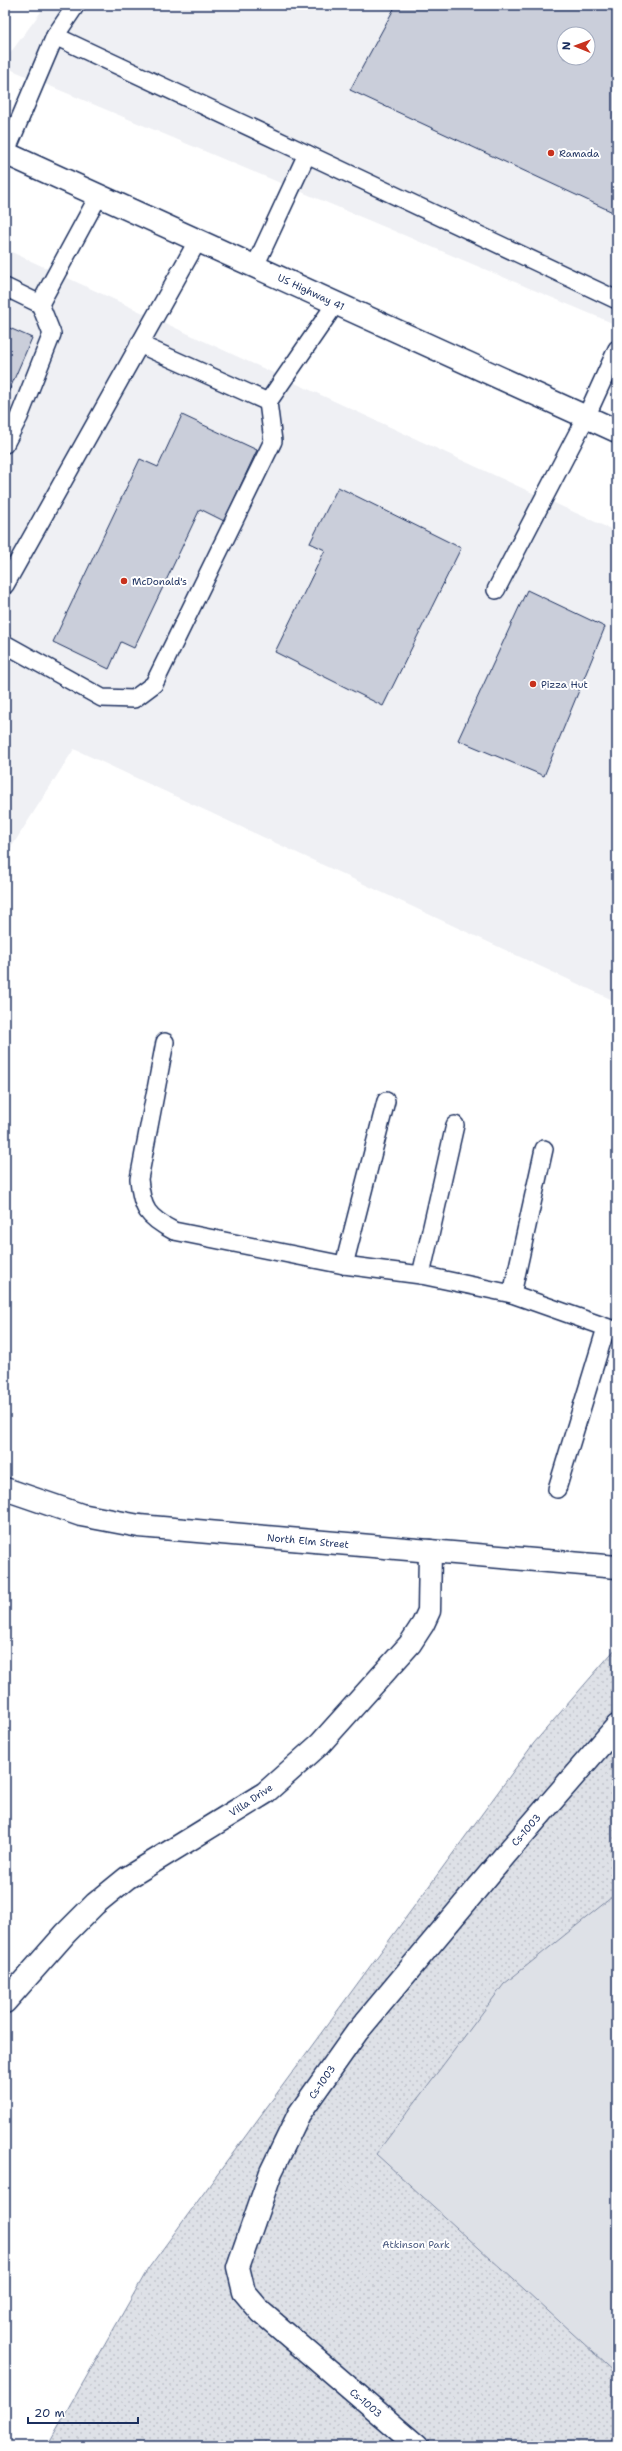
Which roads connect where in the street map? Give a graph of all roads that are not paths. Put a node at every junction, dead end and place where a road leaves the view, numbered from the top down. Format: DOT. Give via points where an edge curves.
graph roads {
  1 [pos="76,5"];
  2 [pos="55,36"];
  3 [pos="5,153"];
  4 [pos="307,154"];
  5 [pos="98,195"];
  6 [pos="198,240"];
  7 [pos="256,266"];
  8 [pos="5,287"];
  9 [pos="617,300"];
  10 [pos="336,303"];
  11 [pos="40,304"];
  12 [pos="139,344"];
  13 [pos="617,349"];
  14 [pos="268,402"];
  15 [pos="586,417"];
  16 [pos="617,431"];
  17 [pos="5,444"];
  18 [pos="5,585"];
  19 [pos="496,590"];
  20 [pos="5,644"];
  21 [pos="165,1042"];
  22 [pos="386,1101"];
  23 [pos="455,1125"];
  24 [pos="544,1149"];
  25 [pos="344,1265"];
  26 [pos="421,1275"];
  27 [pos="512,1294"];
  28 [pos="611,1329"];
  29 [pos="5,1489"];
  30 [pos="557,1489"];
  31 [pos="430,1551"];
  32 [pos="617,1567"];
  33 [pos="617,1726"];
  34 [pos="5,2002"];
  35 [pos="417,2446"];
  1 -- 2 [label="lane"];
  2 -- 3 [label="lane"];
  2 -- 4 [label="lane"];
  3 -- 5 [label="main road, US Highway 41"];
  4 -- 7 [label="lane"];
  4 -- 9 [label="lane"];
  5 -- 6 [label="main road, US Highway 41"];
  5 -- 11 [label="lane"];
  6 -- 7 [label="main road, US Highway 41"];
  6 -- 12 [label="lane"];
  7 -- 10 [label="main road, US Highway 41"];
  8 -- 11 [label="lane"];
  10 -- 14 [label="lane"];
  10 -- 15 [label="main road, US Highway 41"];
  11 -- 17 [label="lane" via="52,334 19,417"];
  12 -- 14 [label="lane"];
  12 -- 18 [label="lane"];
  13 -- 15 [label="lane"];
  14 -- 20 [label="lane" via="272,441 154,684 134,699 102,698"];
  15 -- 16 [label="main road, US Highway 41"];
  15 -- 19 [label="lane"];
  21 -- 25 [label="lane" via="138,1179 146,1211 156,1222 174,1231"];
  22 -- 25 [label="lane"];
  23 -- 26 [label="lane"];
  24 -- 27 [label="lane"];
  25 -- 26 [label="lane"];
  26 -- 27 [label="lane"];
  27 -- 28 [label="lane"];
  28 -- 30 [label="lane"];
  29 -- 31 [label="main road, North Elm Street" via="81,1515 139,1526"];
  31 -- 32 [label="main road, North Elm Street"];
  31 -- 34 [label="main road, Villa Drive" via="428,1611 423,1624 410,1644 320,1744 265,1793 127,1878 66,1933"];
  33 -- 35 [label="main road, Cs-1003" via="357,2032 299,2114 272,2172 238,2267 244,2292 261,2312"];
}
